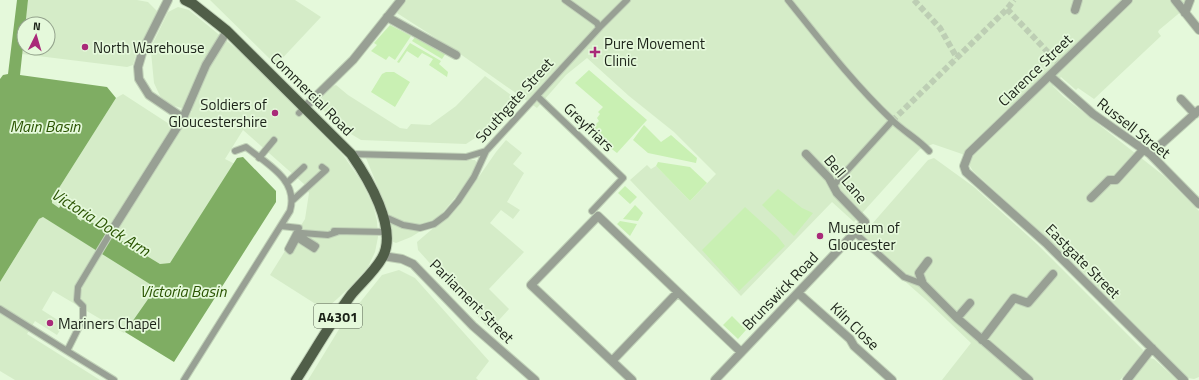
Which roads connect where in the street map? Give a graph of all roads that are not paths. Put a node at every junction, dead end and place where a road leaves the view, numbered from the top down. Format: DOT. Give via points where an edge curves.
graph roads {
  1 [pos="168,0"];
  2 [pos="185,0"];
  3 [pos="400,0"];
  4 [pos="565,0"];
  5 [pos="627,0"];
  6 [pos="788,0"];
  7 [pos="1078,0"];
  8 [pos="1128,0"];
  9 [pos="1175,0"];
  10 [pos="1190,0"];
  11 [pos="1075,10"];
  12 [pos="1185,14"];
  13 [pos="388,17"];
  14 [pos="599,28"];
  15 [pos="1199,30"];
  16 [pos="227,31"];
  17 [pos="456,55"];
  18 [pos="1050,76"];
  19 [pos="537,96"];
  20 [pos="1181,99"];
  21 [pos="302,110"];
  22 [pos="1197,112"];
  23 [pos="183,118"];
  24 [pos="892,121"];
  25 [pos="274,140"];
  26 [pos="235,151"];
  27 [pos="486,151"];
  28 [pos="929,152"];
  29 [pos="1147,152"];
  30 [pos="351,154"];
  31 [pos="806,154"];
  32 [pos="259,158"];
  33 [pos="964,162"];
  34 [pos="304,167"];
  35 [pos="322,167"];
  36 [pos="288,182"];
  37 [pos="834,186"];
  38 [pos="1091,198"];
  39 [pos="293,200"];
  40 [pos="1199,204"];
  41 [pos="592,211"];
  42 [pos="385,217"];
  43 [pos="865,222"];
  44 [pos="281,226"];
  45 [pos="111,232"];
  46 [pos="386,232"];
  47 [pos="855,233"];
  48 [pos="383,256"];
  49 [pos="928,261"];
  50 [pos="1053,274"];
  51 [pos="923,284"];
  52 [pos="678,292"];
  53 [pos="798,293"];
  54 [pos="970,303"];
  55 [pos="0,309"];
  56 [pos="957,318"];
  57 [pos="982,340"];
  58 [pos="1152,348"];
  59 [pos="67,351"];
  60 [pos="741,352"];
  61 [pos="612,361"];
  62 [pos="114,380"];
  63 [pos="184,380"];
  64 [pos="296,380"];
  65 [pos="535,380"];
  66 [pos="632,380"];
  67 [pos="715,380"];
  68 [pos="892,380"];
  69 [pos="1029,380"];
  70 [pos="1127,380"];
  71 [pos="1184,380"];
  1 -- 23 [label="street" via="143,50 138,67 139,79 149,95"];
  2 -- 16 [label="main road, Commercial Road"];
  3 -- 13 [label="street"];
  4 -- 14 [label="street" via="597,23"];
  5 -- 14 [label="street, Southgate Street"];
  6 -- 24 [label="street" via="851,78"];
  7 -- 11 [label="street"];
  8 -- 18 [label="street, Clarence Street"];
  9 -- 12 [label="street"];
  10 -- 12 [label="street"];
  12 -- 15 [label="street"];
  13 -- 17 [label="street"];
  13 -- 21 [label="street" via="352,60"];
  14 -- 19 [label="street, Southgate Street"];
  16 -- 21 [label="main road, Commercial Road"];
  16 -- 23 [label="street" via="206,65"];
  18 -- 29 [label="street, Russell Street" via="1093,114"];
  18 -- 33 [label="street, Clarence Street" via="969,154"];
  19 -- 27 [label="street, Southgate Street"];
  19 -- 41 [label="street, Greyfriars" via="623,178"];
  20 -- 22 [label="street"];
  21 -- 30 [label="main road, Commercial Road"];
  22 -- 29 [label="street"];
  23 -- 45 [label="street"];
  24 -- 28 [label="street" via="923,144"];
  24 -- 37 [label="street"];
  25 -- 32 [label="street"];
  26 -- 32 [label="street" via="246,147"];
  27 -- 30 [label="street, Commercial Road" via="466,157"];
  27 -- 42 [label="street, Southgate Street" via="474,177 458,201 434,224 420,228 403,226"];
  29 -- 38 [label="street" via="1116,180 1109,180"];
  29 -- 40 [label="street, Russell Street"];
  30 -- 42 [label="main road"];
  31 -- 37 [label="street, Bell Lane"];
  32 -- 36 [label="street"];
  33 -- 58 [label="street, Eastgate Street" via="966,172 1040,238"];
  34 -- 36 [label="street"];
  35 -- 39 [label="street" via="326,170"];
  36 -- 39 [label="street"];
  37 -- 43 [label="street, Bell Lane" via="837,193"];
  39 -- 44 [label="street"];
  42 -- 46 [label="main road"];
  43 -- 47 [label="street, Brunswick Road"];
  44 -- 46 [label="street" via="299,228 288,249 290,251 297,238 314,249 316,246 300,236 302,233 328,235 335,231"];
  44 -- 63 [label="street"];
  45 -- 59 [label="street" via="78,287 77,300 83,306 83,319"];
  46 -- 48 [label="main road"];
  47 -- 51 [label="street" via="904,277"];
  47 -- 53 [label="street, Brunswick Road"];
  48 -- 64 [label="main road, A4301" via="351,296"];
  48 -- 65 [label="street, Parliament Street" via="413,264 473,326"];
  49 -- 51 [label="street" via="919,273"];
  50 -- 57 [label="street" via="1028,303 1014,298"];
  51 -- 56 [label="street"];
  52 -- 60 [label="street"];
  52 -- 61 [label="street"];
  52 -- 61 [label="street" via="598,216 595,219 532,285"];
  53 -- 60 [label="street, Brunswick Road"];
  53 -- 68 [label="street, Kiln Close"];
  54 -- 56 [label="street"];
  55 -- 59 [label="street"];
  56 -- 57 [label="street"];
  57 -- 69 [label="street"];
  58 -- 70 [label="street"];
  58 -- 71 [label="street, Eastgate Street"];
  59 -- 62 [label="street"];
  60 -- 67 [label="street, Brunswick Road"];
  61 -- 66 [label="street"];
}
